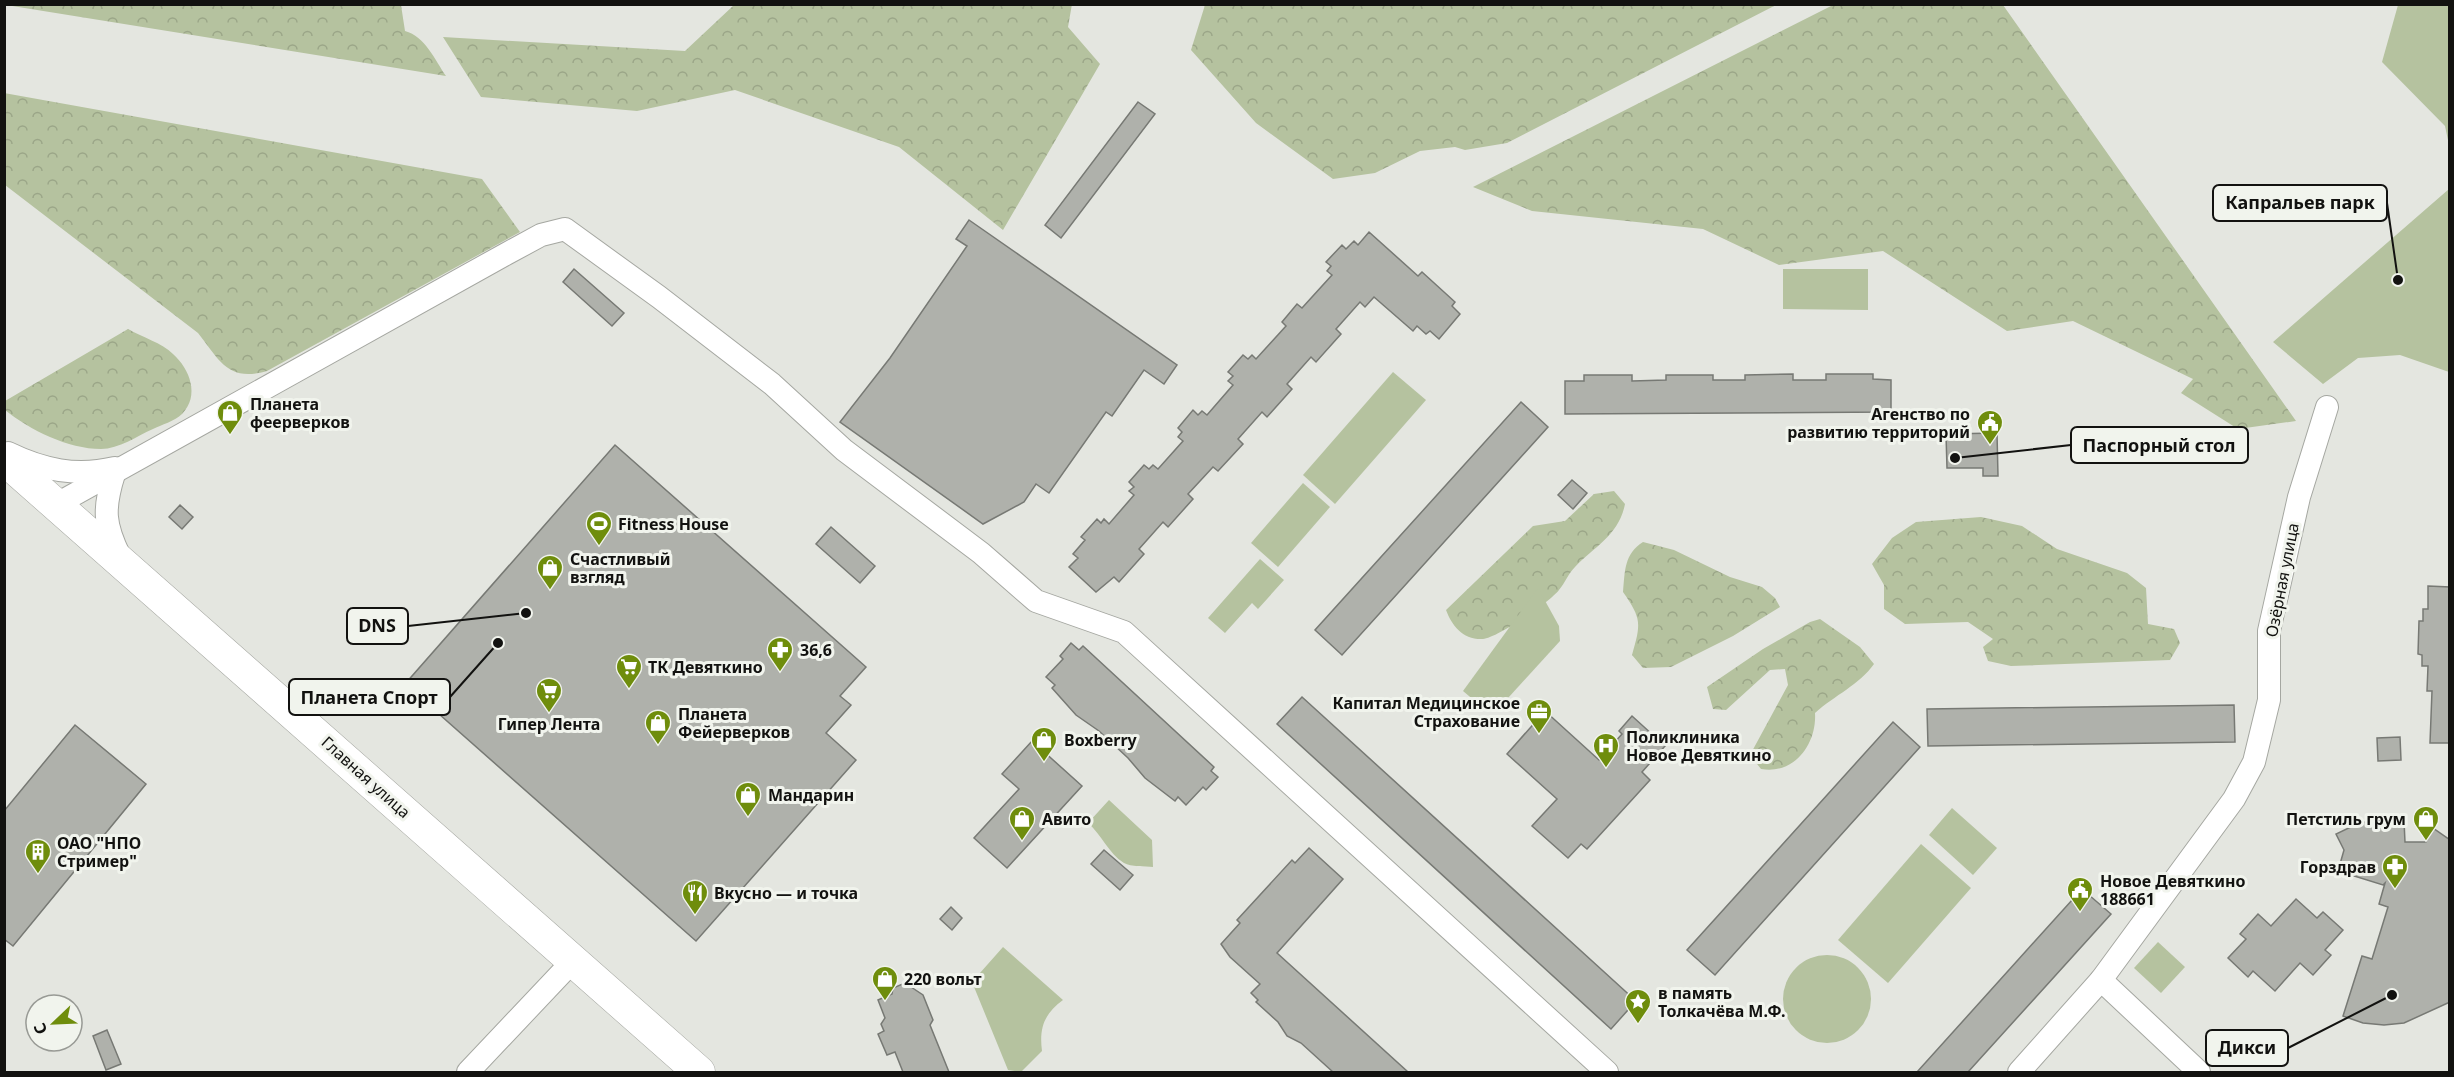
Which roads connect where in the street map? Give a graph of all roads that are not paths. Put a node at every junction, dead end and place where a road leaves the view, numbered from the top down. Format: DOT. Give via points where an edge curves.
graph roads {
  1 [pos="2327,407"];
  2 [pos="4,451"];
  3 [pos="4,459"];
  4 [pos="137,462"];
  5 [pos="114,474"];
  6 [pos="57,504"];
  7 [pos="122,561"];
  8 [pos="572,962"];
  9 [pos="2101,980"];
  10 [pos="468,1072"];
  11 [pos="699,1072"];
  12 [pos="1607,1072"];
  13 [pos="2019,1072"];
  14 [pos="2199,1072"];
  1 -- 9 [label="street, Озёрная улица" via="2299,497 2269,631 2269,700 2254,762 2234,799"];
  2 -- 4 [label="street" via="58,472 96,471"];
  3 -- 6 [label="main road, Главная улица"];
  4 -- 5 [label="street"];
  4 -- 12 [label="street" via="506,254 541,235 565,229 772,384 844,450 981,553 1036,601 1124,632"];
  5 -- 6 [label="street"];
  5 -- 7 [label="street" via="105,512 108,532"];
  6 -- 7 [label="main road, Главная улица"];
  7 -- 8 [label="main road, Главная улица"];
  8 -- 10 [label="street"];
  8 -- 11 [label="main road, Главная улица"];
  9 -- 13 [label="street, Озёрная улица"];
  9 -- 14 [label="street"];
}
